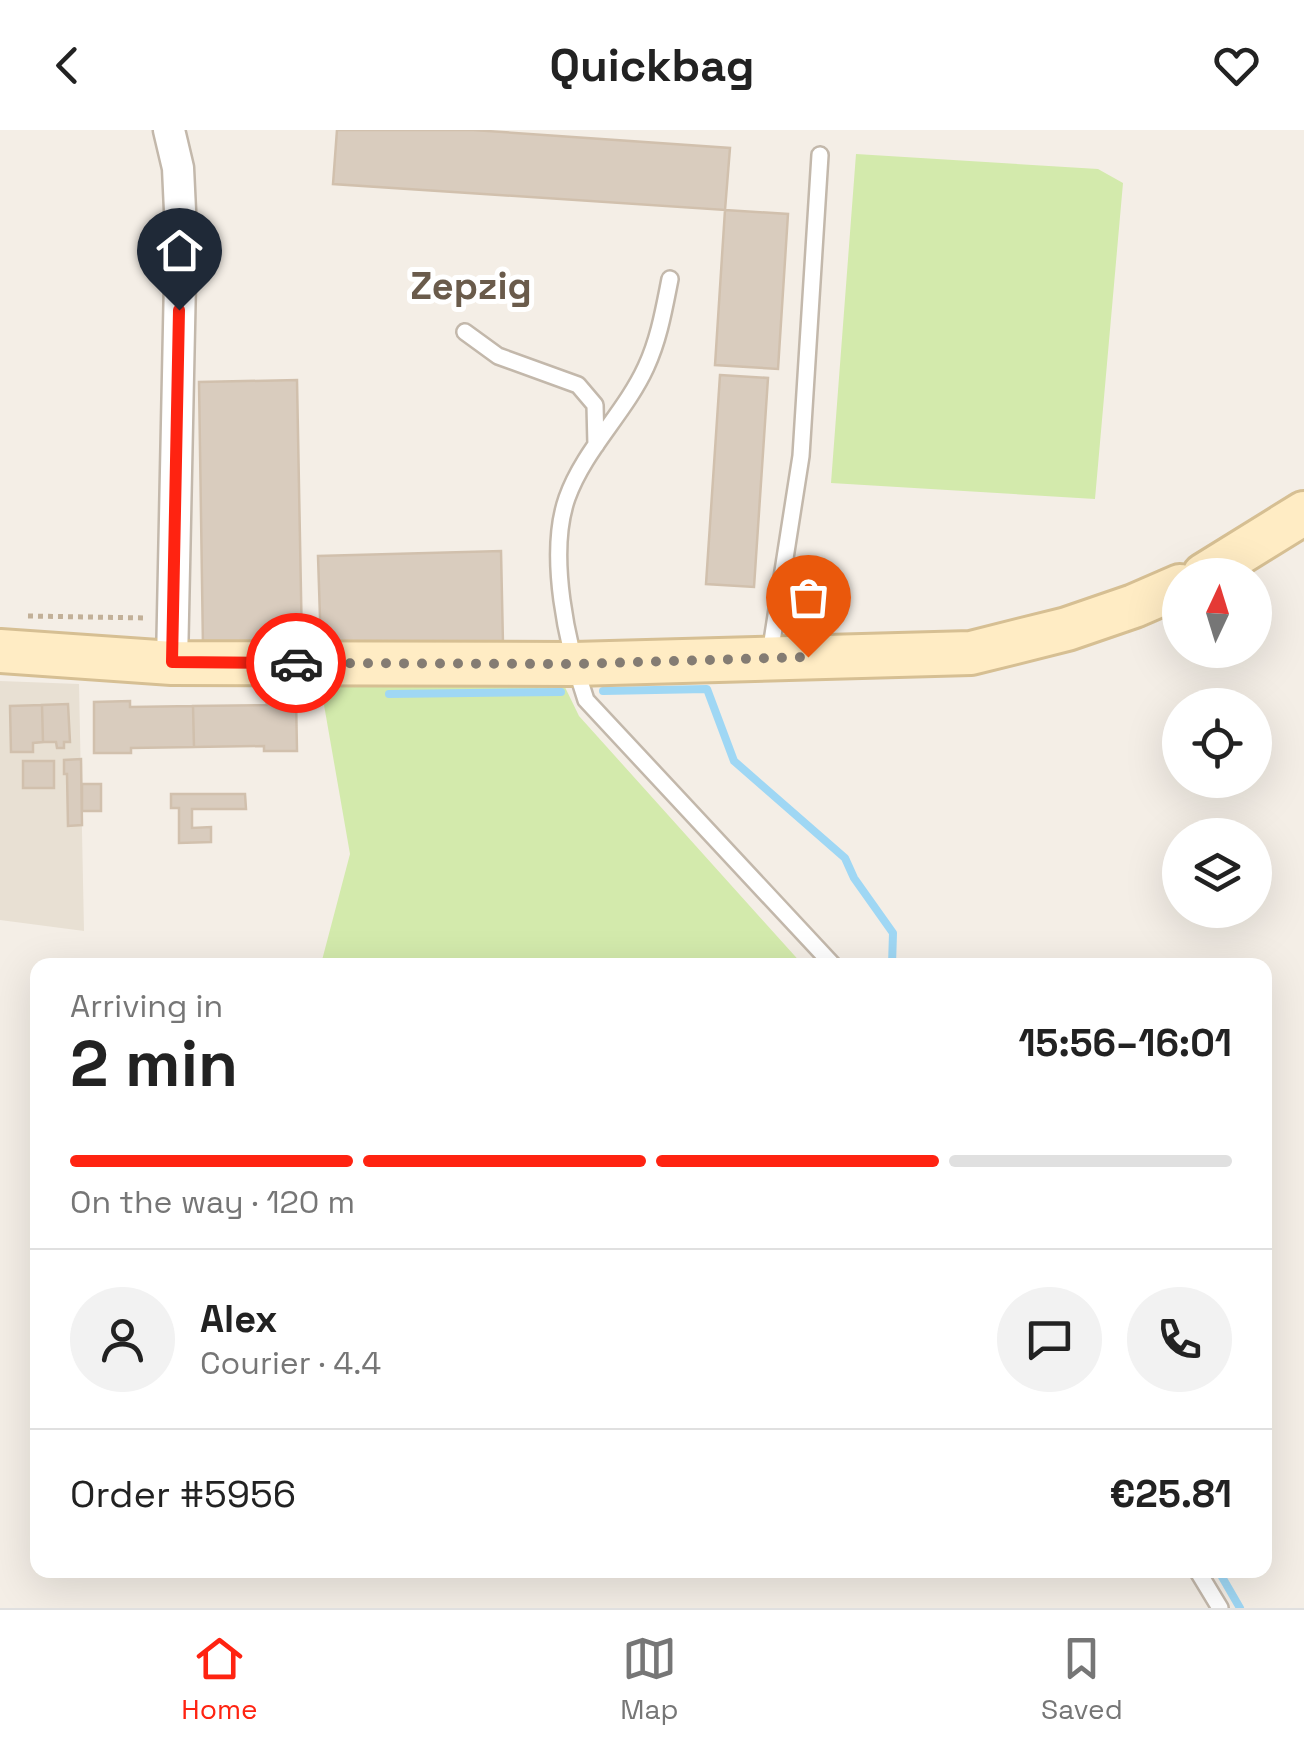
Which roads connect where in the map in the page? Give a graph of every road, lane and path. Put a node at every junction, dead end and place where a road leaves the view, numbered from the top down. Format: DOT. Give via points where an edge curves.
graph roads {
  1 [pos="169,130"];
  2 [pos="820,155"];
  3 [pos="670,279"];
  4 [pos="465,332"];
  5 [pos="596,445"];
  6 [pos="1304,513"];
  7 [pos="1231,558"];
  8 [pos="1162,594"];
  9 [pos="172,619"];
  10 [pos="10,633"];
  11 [pos="770,658"];
  12 [pos="172,662"];
  13 [pos="574,664"];
  14 [pos="826,958"];
  15 [pos="1202,1578"];
  16 [pos="1220,1608"];
  1 -- 9 [label="street" via="180,232"];
  2 -- 11 [label="lane" via="801,456"];
  3 -- 5 [label="lane" via="645,368"];
  4 -- 5 [label="lane" via="498,356 578,385 595,404"];
  5 -- 13 [label="lane" via="567,498 561,541 560,590"];
  6 -- 7 [label="street"];
  8 -- 11 [label="street" via="1066,629 971,653"];
  9 -- 10 [label="path"];
  9 -- 12 [label="street"];
  10 -- 12 [label="street"];
  11 -- 13 [label="street"];
  12 -- 13 [label="street"];
  13 -- 14 [label="lane" via="586,700"];
  15 -- 16 [label="lane"];
}
